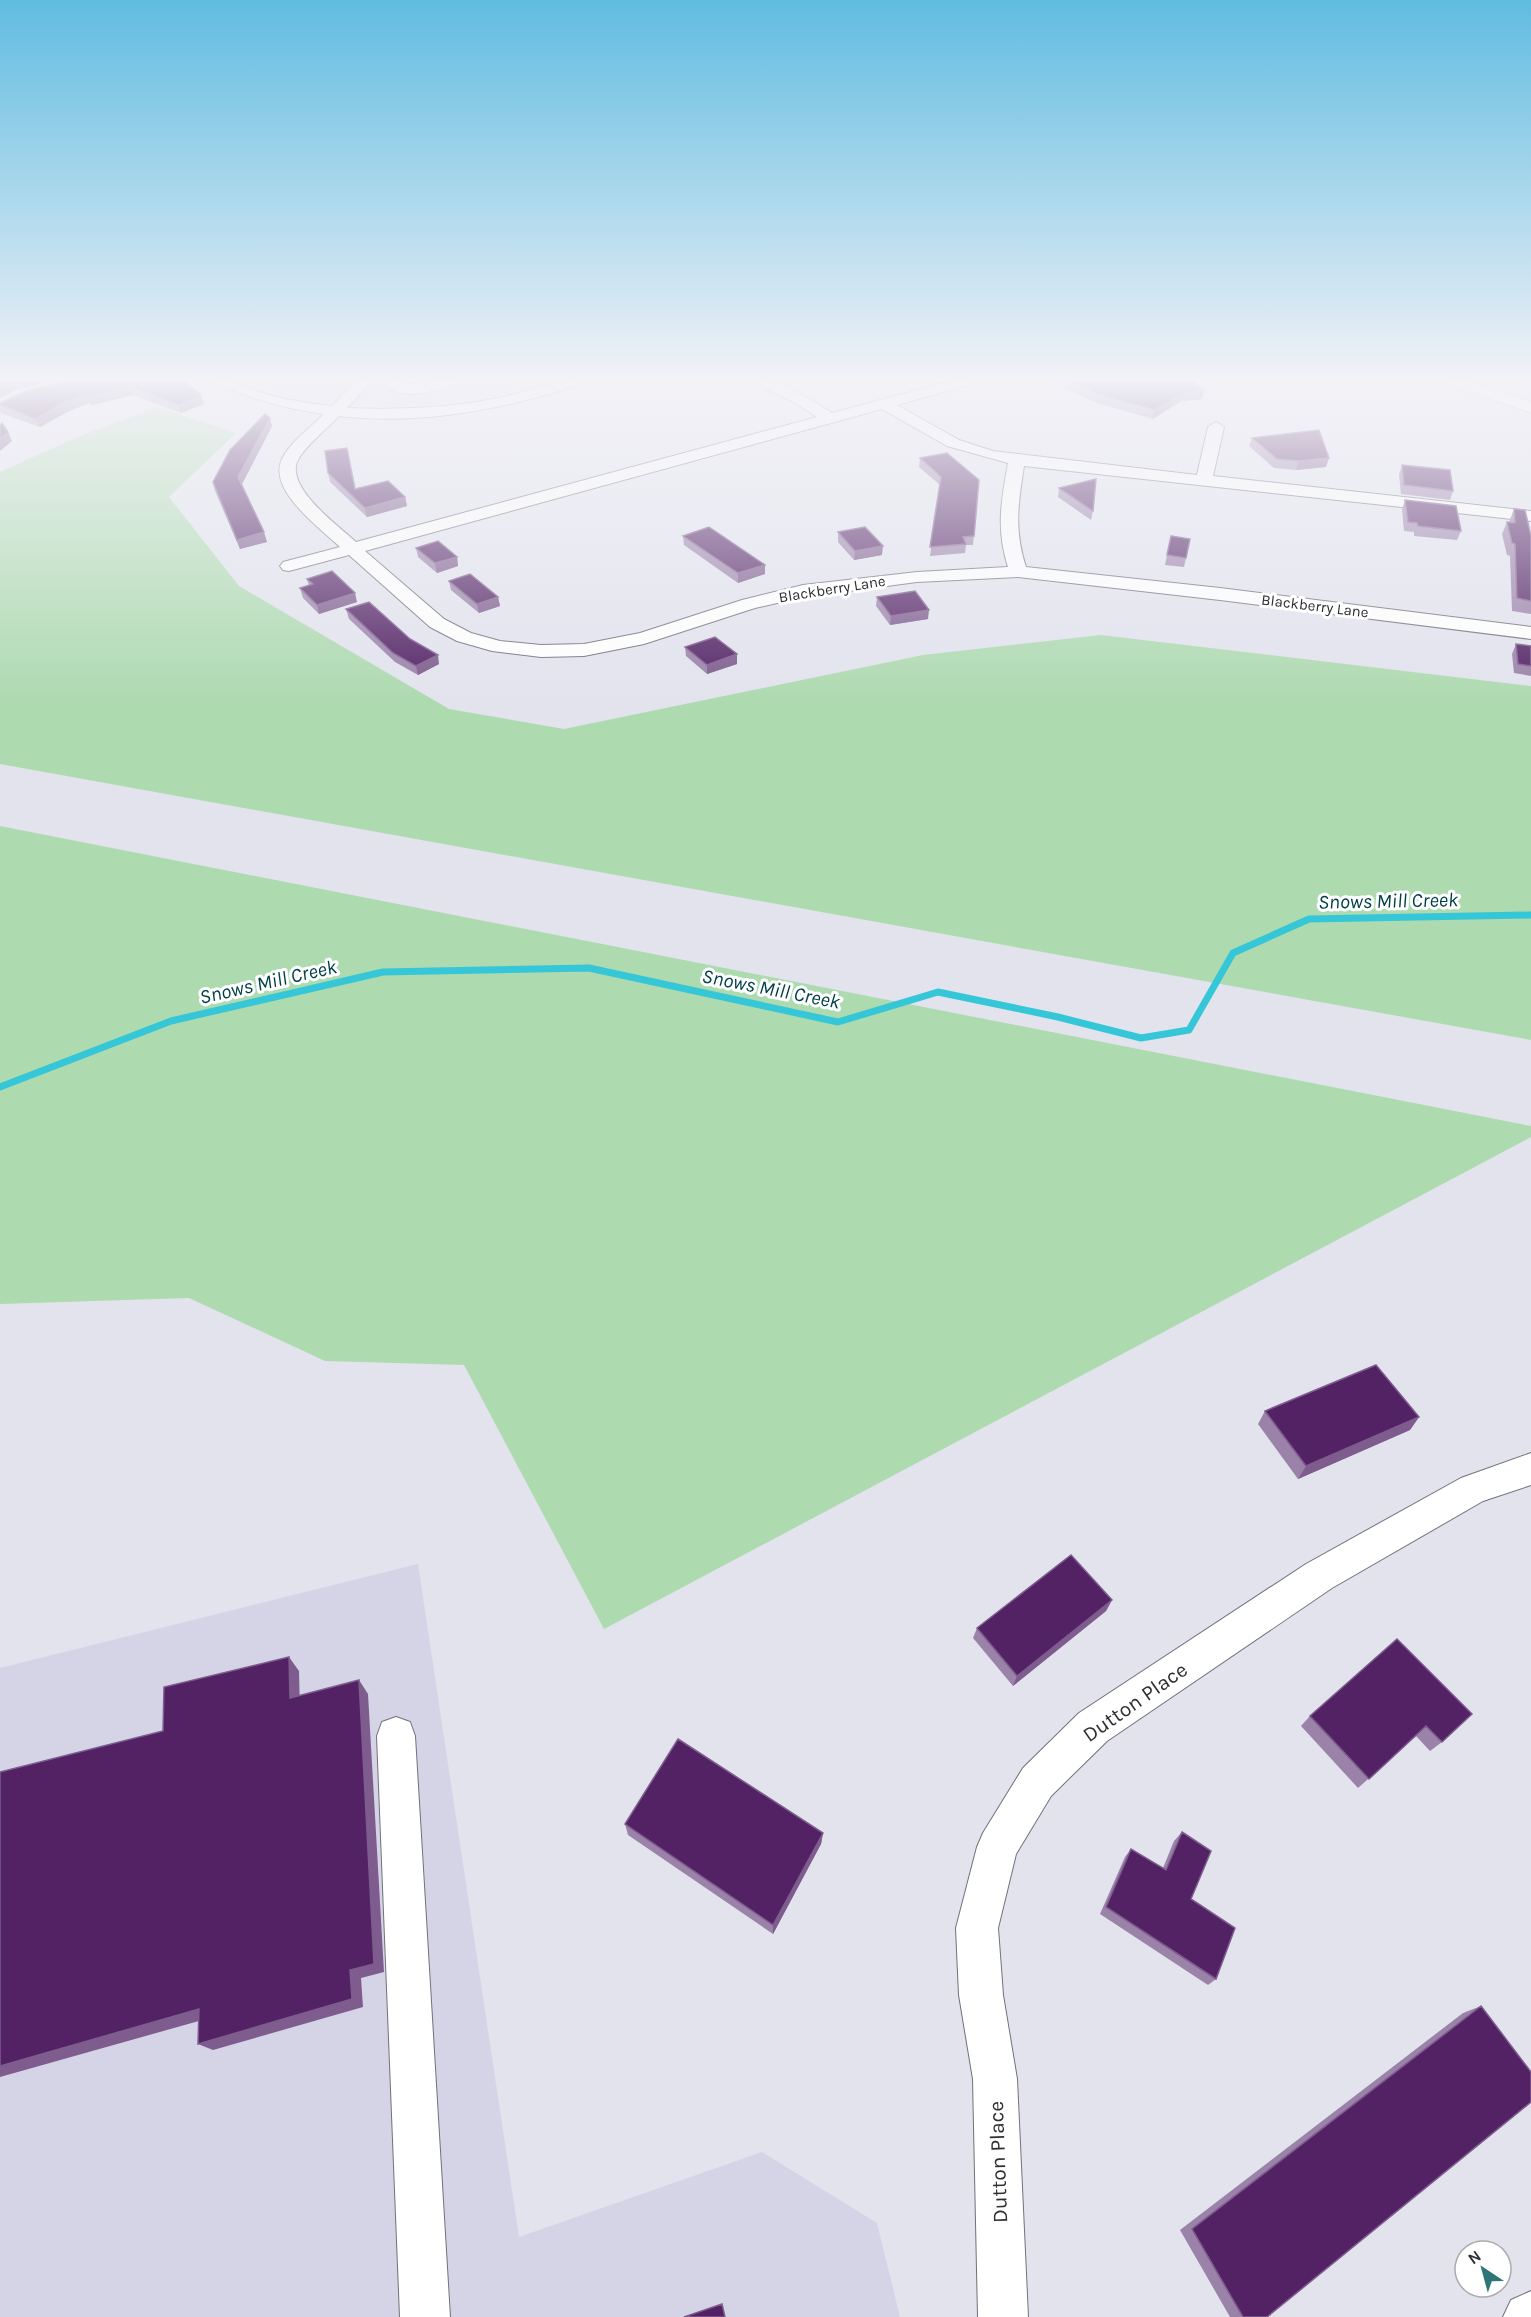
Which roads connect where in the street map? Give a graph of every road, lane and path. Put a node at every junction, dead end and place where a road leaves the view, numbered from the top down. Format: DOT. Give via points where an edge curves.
graph roads {
  1 [pos="291,486"];
  2 [pos="582,486"];
  3 [pos="1012,486"];
  4 [pos="1267,486"];
  5 [pos="1531,516"];
  6 [pos="352,548"];
  7 [pos="289,566"];
  8 [pos="1018,572"];
  9 [pos="1531,633"];
  10 [pos="1531,1469"];
  11 [pos="396,1736"];
  12 [pos="425,2317"];
  13 [pos="1003,2317"];
  1 -- 6 [label="street, Blackberry Lane"];
  2 -- 6 [label="street"];
  3 -- 8 [label="street" via="1008,511 1010,545"];
  4 -- 5 [label="street"];
  6 -- 7 [label="street"];
  6 -- 8 [label="street, Blackberry Lane" via="449,630 481,643 540,651 584,650 625,643 803,591 917,577"];
  8 -- 9 [label="street, Blackberry Lane"];
  10 -- 13 [label="street, Dutton Place" via="1473,1489 1319,1576 1093,1727 1037,1782 998,1847 977,1928 981,1995 995,2079"];
  11 -- 12 [label="street"];
}
